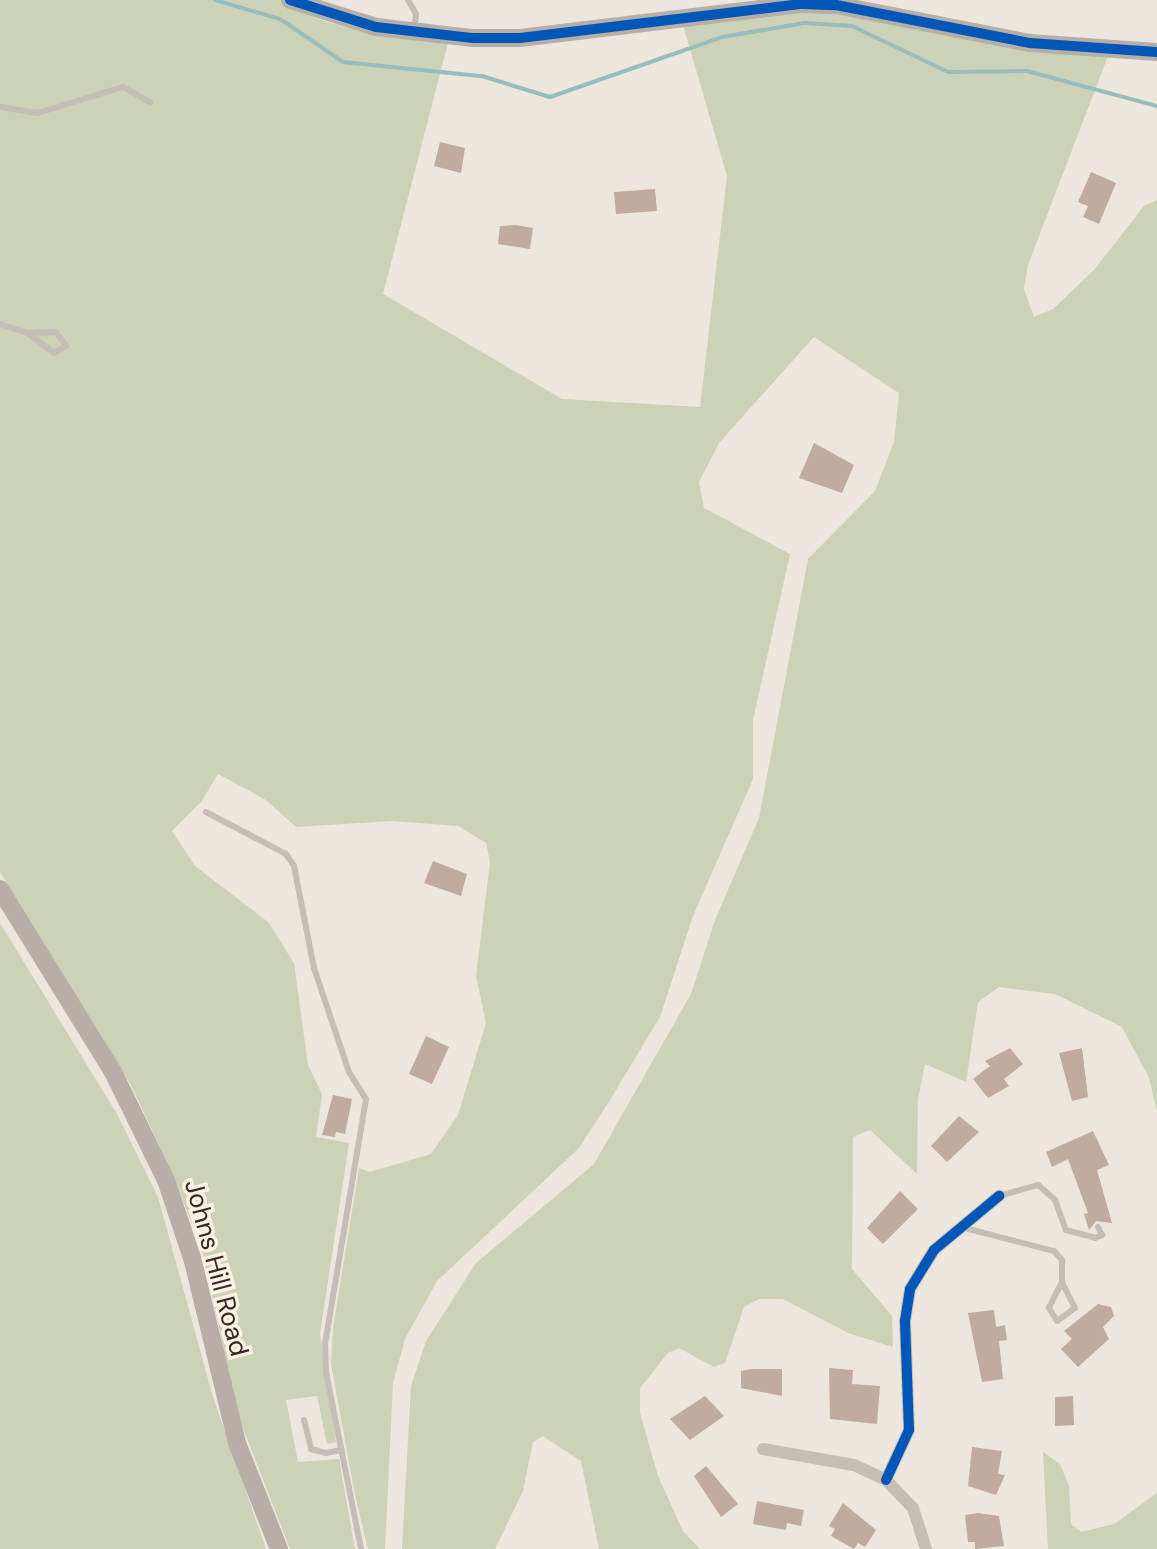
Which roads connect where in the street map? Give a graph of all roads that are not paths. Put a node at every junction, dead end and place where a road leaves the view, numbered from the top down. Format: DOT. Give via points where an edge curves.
graph roads {
  1 [pos="290,0"];
  2 [pos="408,0"];
  3 [pos="414,33"];
  4 [pos="1157,52"];
  5 [pos="150,102"];
  6 [pos="0,107"];
  7 [pos="0,324"];
  8 [pos="27,333"];
  9 [pos="206,812"];
  10 [pos="0,889"];
  11 [pos="999,1196"];
  12 [pos="961,1227"];
  13 [pos="1098,1227"];
  14 [pos="1062,1282"];
  15 [pos="304,1420"];
  16 [pos="763,1449"];
  17 [pos="342,1450"];
  18 [pos="886,1480"];
  19 [pos="279,1549"];
  20 [pos="361,1549"];
  21 [pos="926,1549"];
  1 -- 3 [label="street"];
  2 -- 3 [label="lane" via="416,14"];
  3 -- 4 [label="street" via="520,38 819,4 906,14 1030,43"];
  5 -- 6 [label="lane" via="123,87 38,113"];
  7 -- 8 [label="lane"];
  8 -- 8 [label="lane" via="47,351 61,352 66,346 56,332"];
  9 -- 17 [label="lane" via="286,854 294,866 314,968 349,1072 366,1099 325,1343"];
  10 -- 19 [label="street, Johns Hill Road" via="112,1070 166,1180 193,1261 237,1443"];
  11 -- 12 [label="street"];
  11 -- 13 [label="lane" via="1038,1185 1055,1200 1066,1230 1095,1238 1102,1235"];
  12 -- 14 [label="lane" via="1054,1251 1062,1260"];
  12 -- 18 [label="street" via="927,1257 910,1289 905,1321 909,1430"];
  14 -- 14 [label="lane" via="1049,1308 1057,1321 1075,1308"];
  15 -- 17 [label="lane" via="311,1449"];
  16 -- 18 [label="street" via="849,1463"];
  17 -- 20 [label="lane"];
  18 -- 21 [label="street" via="913,1508"];
}
